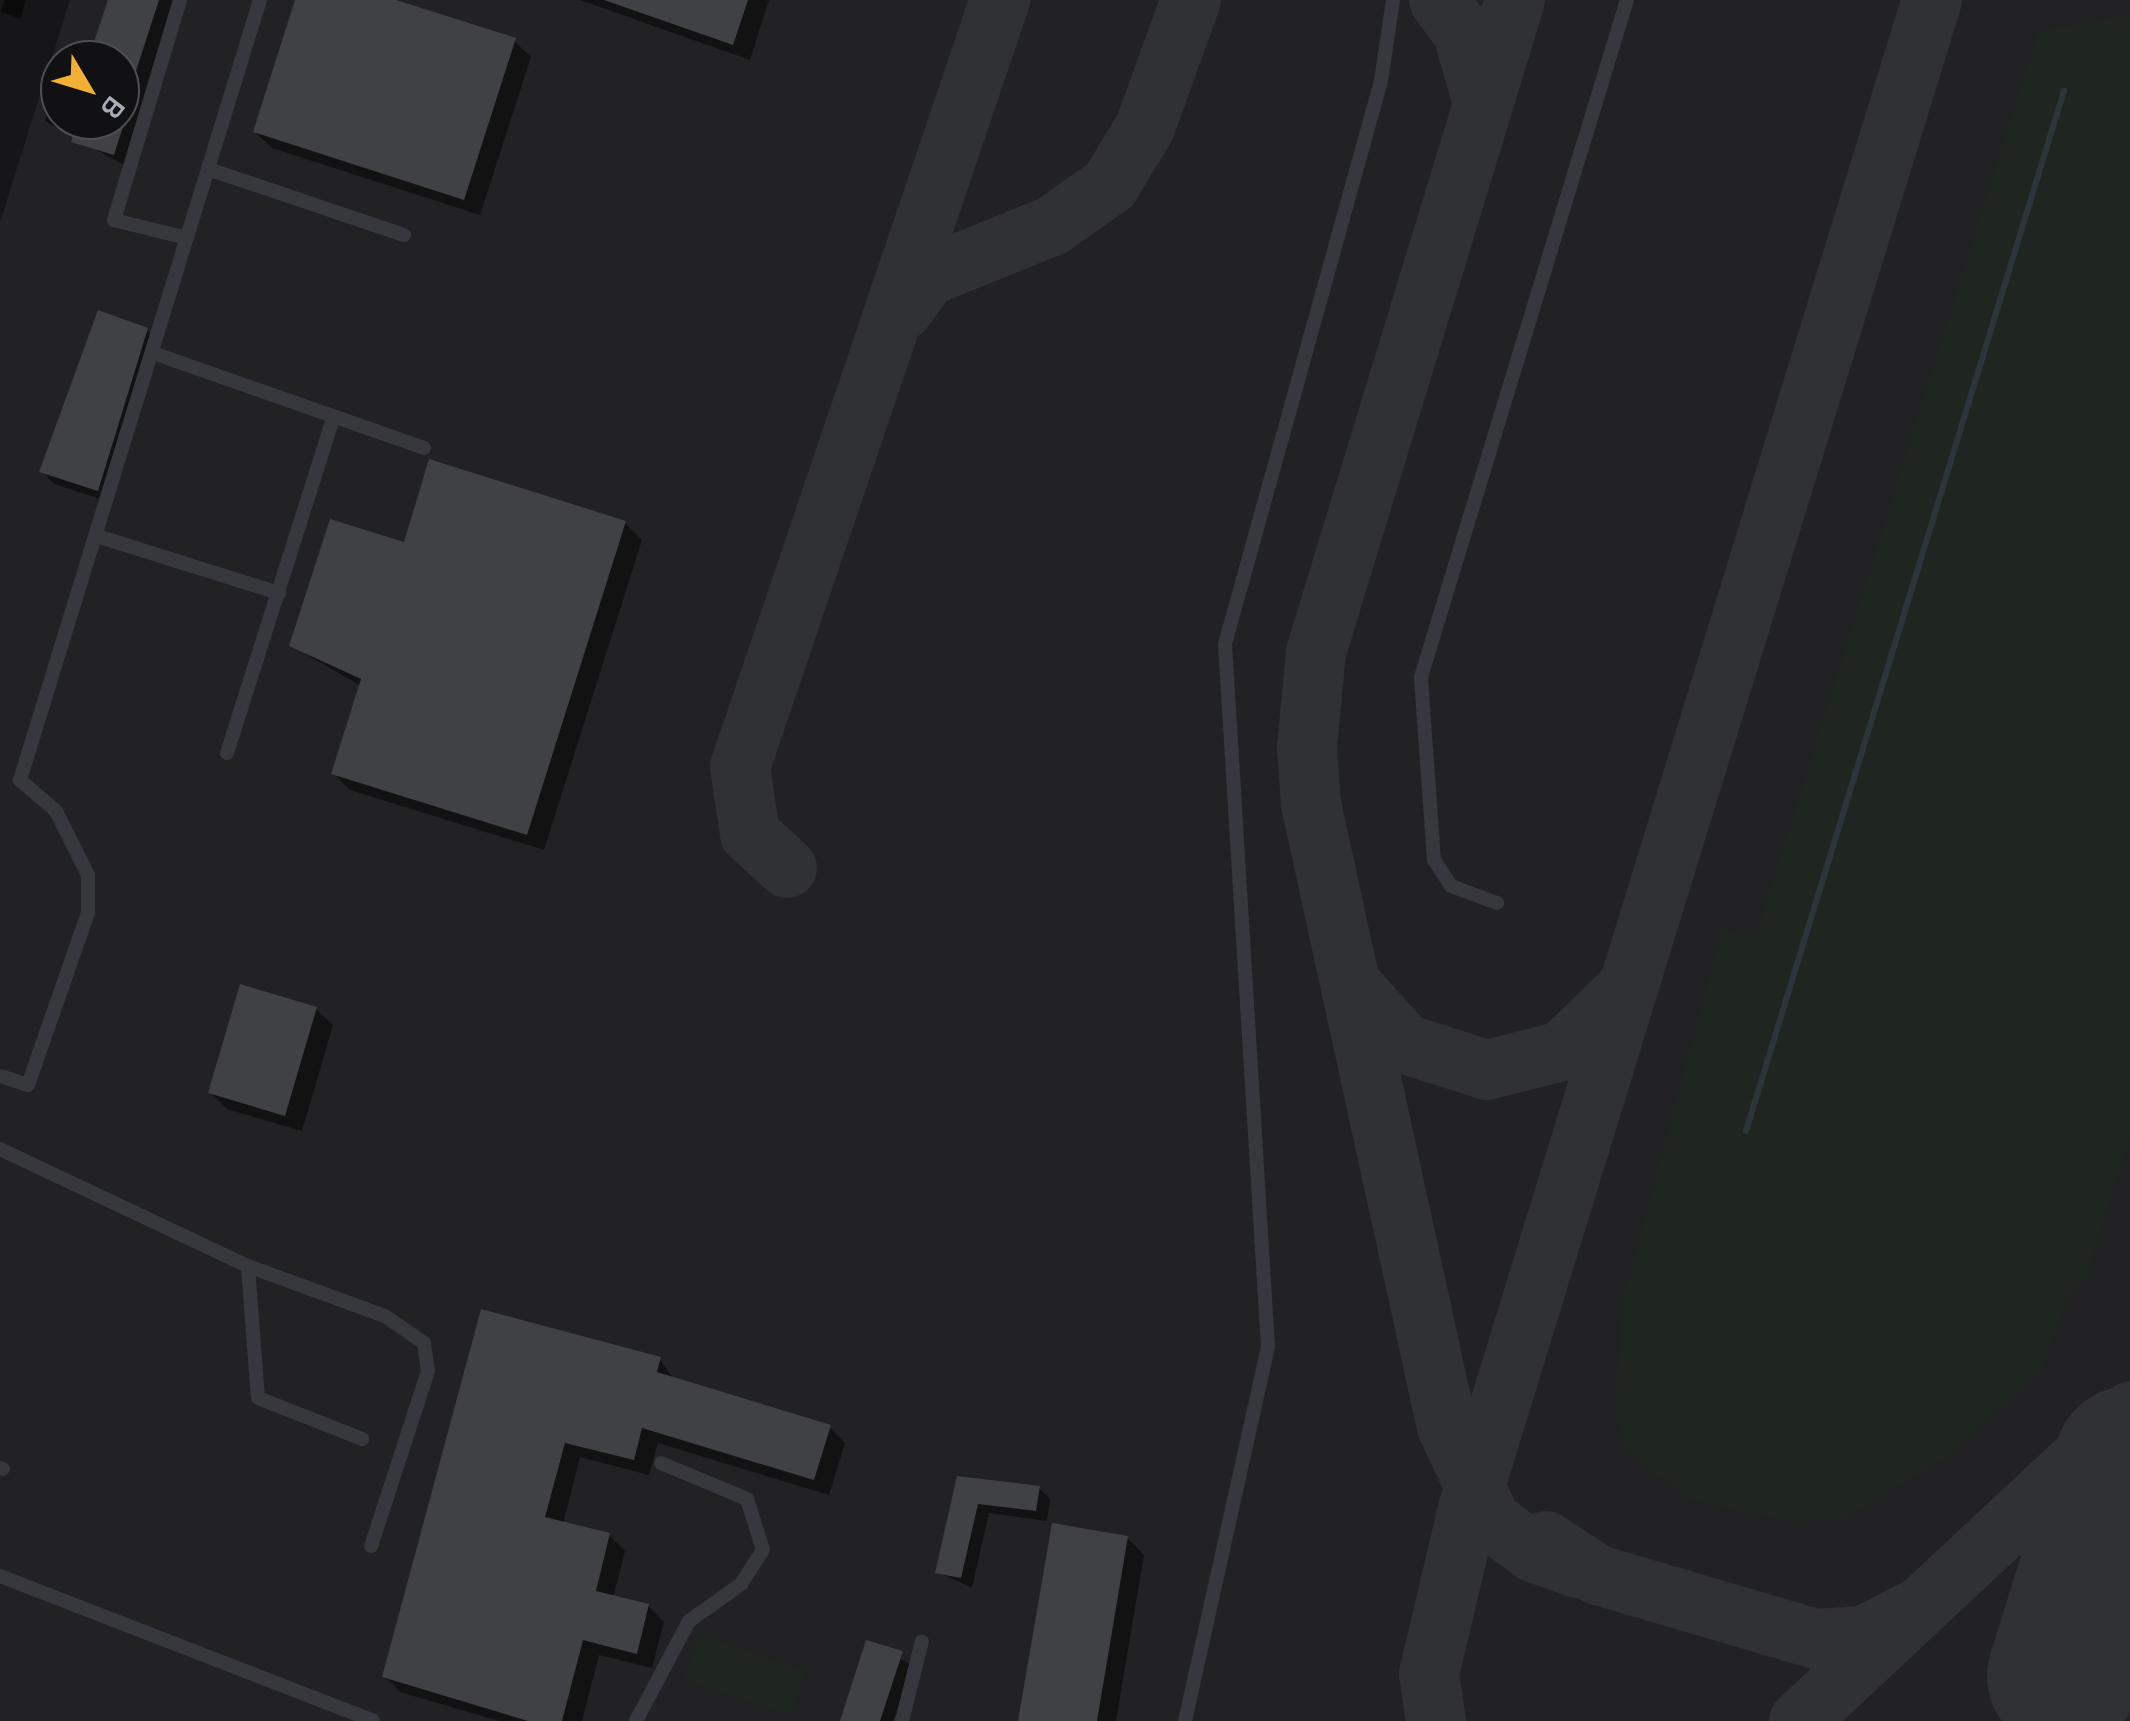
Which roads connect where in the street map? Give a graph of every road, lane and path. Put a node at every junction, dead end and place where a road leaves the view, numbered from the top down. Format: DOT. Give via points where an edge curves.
graph roads {
  1 [pos="180,0"];
  2 [pos="260,0"];
  3 [pos="1394,0"];
  4 [pos="1628,0"];
  5 [pos="208,169"];
  6 [pos="404,234"];
  7 [pos="187,238"];
  8 [pos="154,353"];
  9 [pos="333,419"];
  10 [pos="424,448"];
  11 [pos="97,536"];
  12 [pos="279,594"];
  13 [pos="227,754"];
  14 [pos="1497,903"];
  15 [pos="0,1076"];
  16 [pos="0,1149"];
  17 [pos="248,1266"];
  18 [pos="362,1439"];
  19 [pos="661,1463"];
  20 [pos="371,1546"];
  21 [pos="0,1576"];
  22 [pos="922,1641"];
  23 [pos="374,1721"];
  24 [pos="636,1721"];
  25 [pos="902,1721"];
  26 [pos="1185,1721"];
  1 -- 7 [label="lane" via="114,220"];
  2 -- 5 [label="lane"];
  3 -- 26 [label="lane" via="1381,81 1225,644 1268,1347"];
  4 -- 14 [label="lane" via="1421,677 1434,860 1451,886"];
  5 -- 6 [label="lane"];
  5 -- 7 [label="lane"];
  7 -- 8 [label="lane"];
  8 -- 9 [label="lane"];
  8 -- 11 [label="lane"];
  9 -- 10 [label="lane"];
  9 -- 12 [label="lane"];
  11 -- 12 [label="lane"];
  11 -- 15 [label="lane" via="20,780 56,811 88,875 88,913 28,1085"];
  12 -- 13 [label="lane"];
  16 -- 17 [label="lane"];
  17 -- 18 [label="lane" via="258,1398"];
  17 -- 20 [label="lane" via="385,1316 424,1344 428,1370"];
  19 -- 24 [label="lane" via="747,1499 763,1550 740,1584 689,1621"];
  21 -- 23 [label="lane"];
  22 -- 25 [label="lane"];
}
